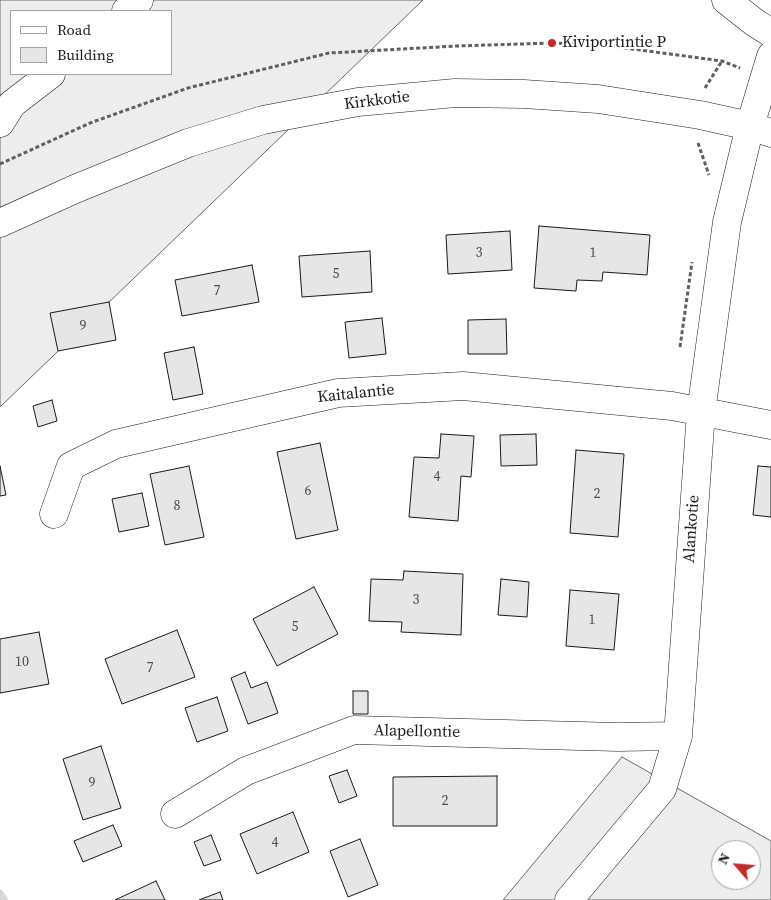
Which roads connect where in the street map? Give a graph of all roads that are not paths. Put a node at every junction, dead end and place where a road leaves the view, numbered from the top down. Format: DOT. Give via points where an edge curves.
graph roads {
  1 [pos="139,0"];
  2 [pos="726,0"];
  3 [pos="127,10"];
  4 [pos="771,33"];
  5 [pos="771,56"];
  6 [pos="50,75"];
  7 [pos="0,123"];
  8 [pos="760,129"];
  9 [pos="0,223"];
  10 [pos="701,412"];
  11 [pos="771,425"];
  12 [pos="54,514"];
  13 [pos="678,736"];
  14 [pos="175,814"];
  15 [pos="569,900"];
  1 -- 3 [label="street"];
  2 -- 4 [label="street"];
  5 -- 8 [label="street, Alankotie"];
  6 -- 7 [label="street" via="12,104"];
  8 -- 9 [label="street, Kirkkotie" via="700,115 598,99 524,94 455,93 358,102 263,120 188,143"];
  8 -- 10 [label="street, Alankotie" via="726,222"];
  10 -- 11 [label="street, Kaitalantie"];
  10 -- 12 [label="street, Kaitalantie" via="672,406 463,386 338,393 116,444 71,466"];
  10 -- 13 [label="street, Alankotie"];
  13 -- 14 [label="street, Alapellontie" via="354,730 246,771"];
  13 -- 15 [label="street, Alankotie" via="662,789"];
}
